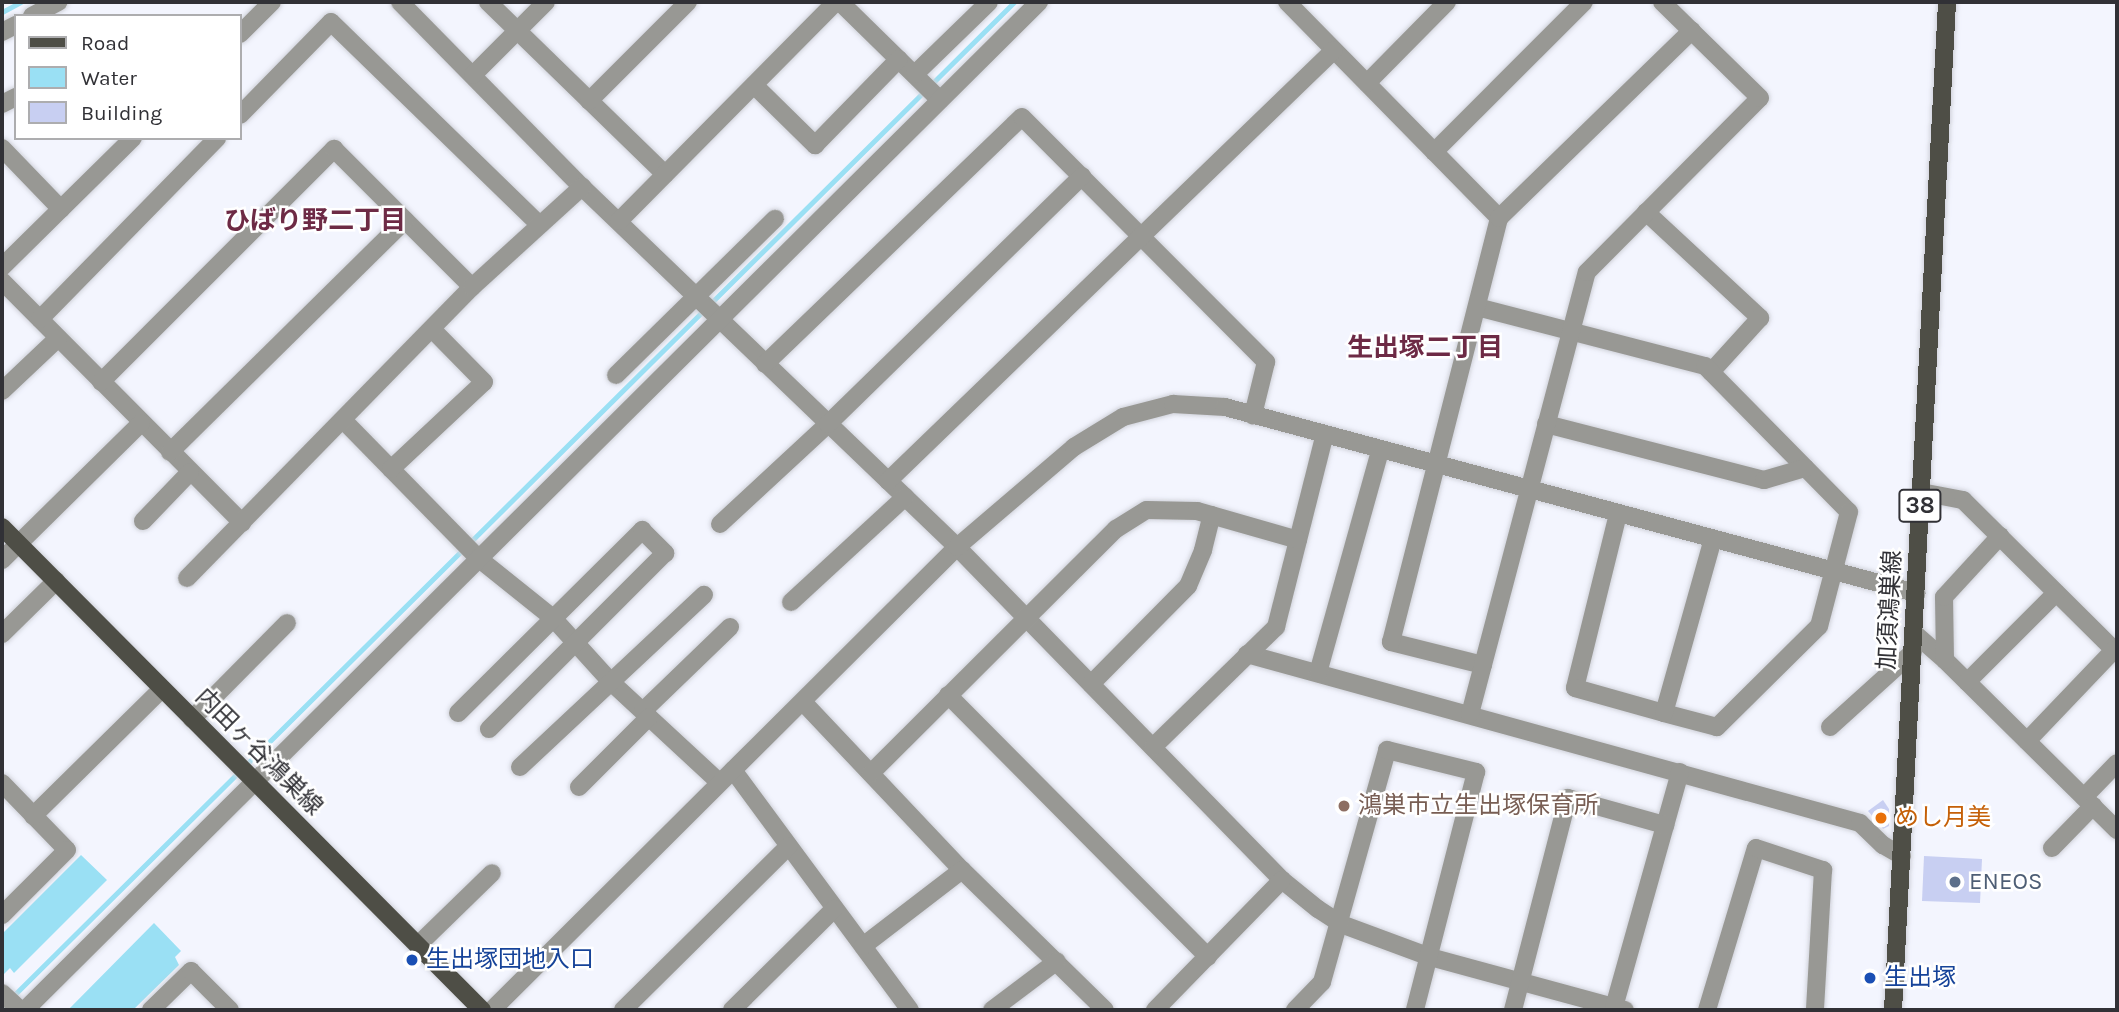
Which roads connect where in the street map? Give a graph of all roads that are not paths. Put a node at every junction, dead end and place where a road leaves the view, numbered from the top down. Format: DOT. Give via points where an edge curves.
graph roads {
  1 [pos="58,2"];
  2 [pos="272,2"];
  3 [pos="400,2"];
  4 [pos="488,2"];
  5 [pos="547,2"];
  6 [pos="688,2"];
  7 [pos="838,2"];
  8 [pos="989,2"];
  9 [pos="1039,2"];
  10 [pos="1447,2"];
  11 [pos="1584,2"];
  12 [pos="1662,2"];
  13 [pos="1947,2"];
  14 [pos="1298,6"];
  15 [pos="36,14"];
  16 [pos="1692,30"];
  17 [pos="242,32"];
  18 [pos="518,32"];
  19 [pos="1334,50"];
  20 [pos="900,59"];
  21 [pos="473,75"];
  22 [pos="915,75"];
  23 [pos="1367,83"];
  24 [pos="754,85"];
  25 [pos="940,100"];
  26 [pos="589,101"];
  27 [pos="242,113"];
  28 [pos="131,140"];
  29 [pos="215,140"];
  30 [pos="2,148"];
  31 [pos="1434,152"];
  32 [pos="665,174"];
  33 [pos="1082,176"];
  34 [pos="582,187"];
  35 [pos="61,209"];
  36 [pos="1646,212"];
  37 [pos="775,219"];
  38 [pos="1499,219"];
  39 [pos="405,220"];
  40 [pos="619,221"];
  41 [pos="540,225"];
  42 [pos="1142,235"];
  43 [pos="2,267"];
  44 [pos="2,281"];
  45 [pos="472,287"];
  46 [pos="695,297"];
  47 [pos="1477,307"];
  48 [pos="40,319"];
  49 [pos="720,320"];
  50 [pos="432,329"];
  51 [pos="1572,330"];
  52 [pos="58,338"];
  53 [pos="765,364"];
  54 [pos="1711,372"];
  55 [pos="616,375"];
  56 [pos="101,382"];
  57 [pos="2,391"];
  58 [pos="1253,415"];
  59 [pos="343,420"];
  60 [pos="141,423"];
  61 [pos="828,424"];
  62 [pos="1546,424"];
  63 [pos="1324,437"];
  64 [pos="1380,451"];
  65 [pos="170,452"];
  66 [pos="1438,464"];
  67 [pos="1805,468"];
  68 [pos="391,469"];
  69 [pos="190,472"];
  70 [pos="888,481"];
  71 [pos="1527,490"];
  72 [pos="1921,492"];
  73 [pos="905,496"];
  74 [pos="1618,514"];
  75 [pos="1212,515"];
  76 [pos="143,521"];
  77 [pos="242,523"];
  78 [pos="720,524"];
  79 [pos="2,527"];
  80 [pos="2000,536"];
  81 [pos="1713,539"];
  82 [pos="1298,540"];
  83 [pos="19,544"];
  84 [pos="957,547"];
  85 [pos="478,558"];
  86 [pos="2,560"];
  87 [pos="1835,571"];
  88 [pos="187,578"];
  89 [pos="56,582"];
  90 [pos="1916,593"];
  91 [pos="2056,593"];
  92 [pos="704,595"];
  93 [pos="791,602"];
  94 [pos="1025,616"];
  95 [pos="553,618"];
  96 [pos="286,623"];
  97 [pos="730,627"];
  98 [pos="1914,633"];
  99 [pos="2,634"];
  100 [pos="577,641"];
  101 [pos="1913,652"];
  102 [pos="2116,652"];
  103 [pos="1247,654"];
  104 [pos="1945,660"];
  105 [pos="1483,665"];
  106 [pos="1318,673"];
  107 [pos="1967,681"];
  108 [pos="611,682"];
  109 [pos="1091,684"];
  110 [pos="162,689"];
  111 [pos="948,695"];
  112 [pos="803,702"];
  113 [pos="458,713"];
  114 [pos="1664,713"];
  115 [pos="646,714"];
  116 [pos="1470,714"];
  117 [pos="192,719"];
  118 [pos="1830,727"];
  119 [pos="489,729"];
  120 [pos="2027,741"];
  121 [pos="1153,747"];
  122 [pos="2117,763"];
  123 [pos="520,767"];
  124 [pos="1680,772"];
  125 [pos="871,774"];
  126 [pos="726,776"];
  127 [pos="254,782"];
  128 [pos="2,783"];
  129 [pos="579,787"];
  130 [pos="2089,802"];
  131 [pos="33,816"];
  132 [pos="1665,825"];
  133 [pos="2117,830"];
  134 [pos="789,846"];
  135 [pos="2052,848"];
  136 [pos="1902,856"];
  137 [pos="962,870"];
  138 [pos="492,873"];
  139 [pos="1282,880"];
  140 [pos="834,909"];
  141 [pos="2,915"];
  142 [pos="1341,924"];
  143 [pos="418,945"];
  144 [pos="863,946"];
  145 [pos="1208,957"];
  146 [pos="1430,957"];
  147 [pos="1057,961"];
  148 [pos="1521,983"];
  149 [pos="2,993"];
  150 [pos="1619,1009"];
  151 [pos="20,1010"];
  152 [pos="25,1010"];
  153 [pos="151,1010"];
  154 [pos="230,1010"];
  155 [pos="482,1010"];
  156 [pos="492,1010"];
  157 [pos="623,1010"];
  158 [pos="732,1010"];
  159 [pos="910,1010"];
  160 [pos="992,1010"];
  161 [pos="1105,1010"];
  162 [pos="1155,1010"];
  163 [pos="1294,1010"];
  164 [pos="1415,1010"];
  165 [pos="1513,1010"];
  166 [pos="1707,1010"];
  167 [pos="1815,1010"];
  168 [pos="1893,1010"];
  1 -- 15 [label="street"];
  2 -- 17 [label="street"];
  3 -- 21 [label="street"];
  4 -- 18 [label="street"];
  5 -- 18 [label="street"];
  6 -- 26 [label="street"];
  7 -- 20 [label="street"];
  7 -- 24 [label="street"];
  8 -- 22 [label="street"];
  9 -- 25 [label="street"];
  10 -- 23 [label="street"];
  11 -- 31 [label="street"];
  12 -- 16 [label="street"];
  13 -- 72 [label="main road, 加須鴻巣線 / 38"];
  14 -- 19 [label="street"];
  16 -- 36 [label="street" via="1760,98"];
  16 -- 38 [label="street"];
  18 -- 21 [label="street"];
  18 -- 26 [label="street"];
  19 -- 23 [label="street"];
  19 -- 42 [label="street"];
  20 -- 22 [label="street"];
  20 -- 24 [label="street" via="815,145"];
  21 -- 34 [label="street"];
  22 -- 25 [label="street"];
  23 -- 31 [label="street"];
  24 -- 32 [label="street"];
  25 -- 49 [label="street"];
  26 -- 32 [label="street"];
  27 -- 41 [label="street" via="331,22"];
  28 -- 35 [label="street"];
  29 -- 48 [label="street"];
  30 -- 35 [label="street"];
  31 -- 38 [label="street"];
  32 -- 40 [label="street"];
  33 -- 42 [label="street"];
  33 -- 53 [label="street" via="1022,117"];
  33 -- 61 [label="street"];
  34 -- 40 [label="street"];
  34 -- 41 [label="street"];
  35 -- 43 [label="street"];
  36 -- 51 [label="street" via="1587,272"];
  36 -- 54 [label="street" via="1760,318"];
  37 -- 46 [label="street"];
  38 -- 47 [label="street"];
  39 -- 45 [label="street"];
  39 -- 56 [label="street" via="334,149"];
  39 -- 65 [label="street"];
  40 -- 46 [label="street"];
  41 -- 45 [label="street"];
  42 -- 58 [label="street" via="1266,362"];
  42 -- 70 [label="street"];
  44 -- 48 [label="street"];
  45 -- 50 [label="street"];
  46 -- 49 [label="street"];
  46 -- 55 [label="street"];
  47 -- 51 [label="street"];
  47 -- 66 [label="street"];
  48 -- 52 [label="street"];
  49 -- 53 [label="street"];
  49 -- 85 [label="street"];
  50 -- 59 [label="street"];
  50 -- 68 [label="street" via="484,382"];
  51 -- 54 [label="street" via="1705,366"];
  51 -- 62 [label="street"];
  52 -- 56 [label="street"];
  52 -- 57 [label="street"];
  53 -- 61 [label="street"];
  54 -- 67 [label="street"];
  56 -- 60 [label="street"];
  58 -- 63 [label="street"];
  58 -- 84 [label="street" via="1225,407 1173,404 1123,417 1074,447"];
  59 -- 68 [label="street"];
  59 -- 77 [label="street"];
  60 -- 65 [label="street"];
  60 -- 83 [label="street"];
  61 -- 70 [label="street"];
  61 -- 78 [label="street"];
  62 -- 67 [label="street" via="1764,480"];
  62 -- 71 [label="street"];
  63 -- 64 [label="street"];
  63 -- 82 [label="street"];
  64 -- 66 [label="street"];
  64 -- 106 [label="street"];
  65 -- 69 [label="street"];
  66 -- 71 [label="street"];
  66 -- 105 [label="street" via="1391,642"];
  67 -- 87 [label="street" via="1849,512"];
  68 -- 85 [label="street"];
  69 -- 76 [label="street"];
  69 -- 77 [label="street"];
  70 -- 73 [label="street"];
  71 -- 74 [label="street"];
  71 -- 105 [label="street"];
  72 -- 80 [label="street" via="1964,500"];
  72 -- 90 [label="main road, 加須鴻巣線 / 38"];
  73 -- 84 [label="street"];
  73 -- 93 [label="street"];
  74 -- 81 [label="street"];
  74 -- 114 [label="street" via="1575,688"];
  75 -- 82 [label="street"];
  75 -- 94 [label="street" via="1147,510 1116,530"];
  75 -- 109 [label="street" via="1188,586"];
  77 -- 88 [label="street"];
  79 -- 83 [label="main road, 内田ヶ谷鴻巣線"];
  80 -- 91 [label="street"];
  80 -- 104 [label="street" via="1944,597"];
  81 -- 87 [label="street"];
  81 -- 114 [label="street"];
  82 -- 103 [label="street" via="1276,627"];
  83 -- 86 [label="street"];
  83 -- 89 [label="main road, 内田ヶ谷鴻巣線"];
  84 -- 94 [label="street"];
  84 -- 112 [label="street"];
  85 -- 95 [label="street"];
  85 -- 127 [label="street"];
  87 -- 90 [label="street"];
  87 -- 114 [label="street" via="1819,626 1717,727"];
  89 -- 99 [label="street"];
  89 -- 110 [label="main road, 内田ヶ谷鴻巣線"];
  90 -- 98 [label="main road, 加須鴻巣線 / 38"];
  91 -- 102 [label="street"];
  91 -- 107 [label="street"];
  92 -- 108 [label="street"];
  94 -- 109 [label="street"];
  94 -- 111 [label="street"];
  95 -- 100 [label="street"];
  95 -- 100 [label="street" via="642,530 665,553"];
  95 -- 113 [label="street"];
  96 -- 117 [label="street"];
  97 -- 115 [label="street"];
  98 -- 101 [label="main road, 加須鴻巣線 / 38"];
  98 -- 104 [label="street"];
  100 -- 108 [label="street"];
  100 -- 119 [label="street"];
  101 -- 118 [label="street"];
  101 -- 136 [label="main road, 加須鴻巣線 / 38"];
  102 -- 120 [label="street"];
  103 -- 106 [label="street"];
  103 -- 121 [label="street"];
  104 -- 107 [label="street"];
  105 -- 116 [label="street"];
  106 -- 116 [label="street"];
  107 -- 120 [label="street"];
  108 -- 115 [label="street"];
  108 -- 123 [label="street"];
  109 -- 121 [label="street"];
  110 -- 117 [label="main road, 内田ヶ谷鴻巣線"];
  110 -- 131 [label="street"];
  111 -- 125 [label="street"];
  111 -- 145 [label="street"];
  112 -- 125 [label="street"];
  112 -- 126 [label="street"];
  115 -- 126 [label="street"];
  115 -- 129 [label="street"];
  116 -- 124 [label="street"];
  117 -- 127 [label="main road, 内田ヶ谷鴻巣線"];
  120 -- 130 [label="street"];
  121 -- 139 [label="street"];
  122 -- 130 [label="street"];
  124 -- 132 [label="street"];
  124 -- 136 [label="street" via="1860,823"];
  125 -- 137 [label="street"];
  126 -- 134 [label="street"];
  126 -- 156 [label="street"];
  127 -- 143 [label="main road, 内田ヶ谷鴻巣線"];
  127 -- 152 [label="street"];
  128 -- 131 [label="street"];
  130 -- 133 [label="street"];
  130 -- 135 [label="street"];
  131 -- 141 [label="street" via="66,850"];
  132 -- 148 [label="street" via="1568,798"];
  132 -- 150 [label="street"];
  134 -- 140 [label="street"];
  134 -- 157 [label="street"];
  136 -- 168 [label="main road, 加須鴻巣線 / 38"];
  137 -- 144 [label="street"];
  137 -- 147 [label="street"];
  138 -- 143 [label="street"];
  139 -- 142 [label="street"];
  139 -- 145 [label="street"];
  140 -- 144 [label="street"];
  140 -- 158 [label="street"];
  142 -- 146 [label="street"];
  142 -- 146 [label="street" via="1387,750 1476,772"];
  142 -- 163 [label="street" via="1322,982"];
  143 -- 155 [label="main road, 内田ヶ谷鴻巣線"];
  144 -- 159 [label="street"];
  145 -- 162 [label="street"];
  146 -- 148 [label="street"];
  146 -- 164 [label="street"];
  147 -- 160 [label="street"];
  147 -- 161 [label="street"];
  148 -- 150 [label="street"];
  148 -- 165 [label="street"];
  149 -- 151 [label="street"];
  153 -- 154 [label="street" via="191,971"];
  166 -- 167 [label="street" via="1756,848 1823,870"];
}
